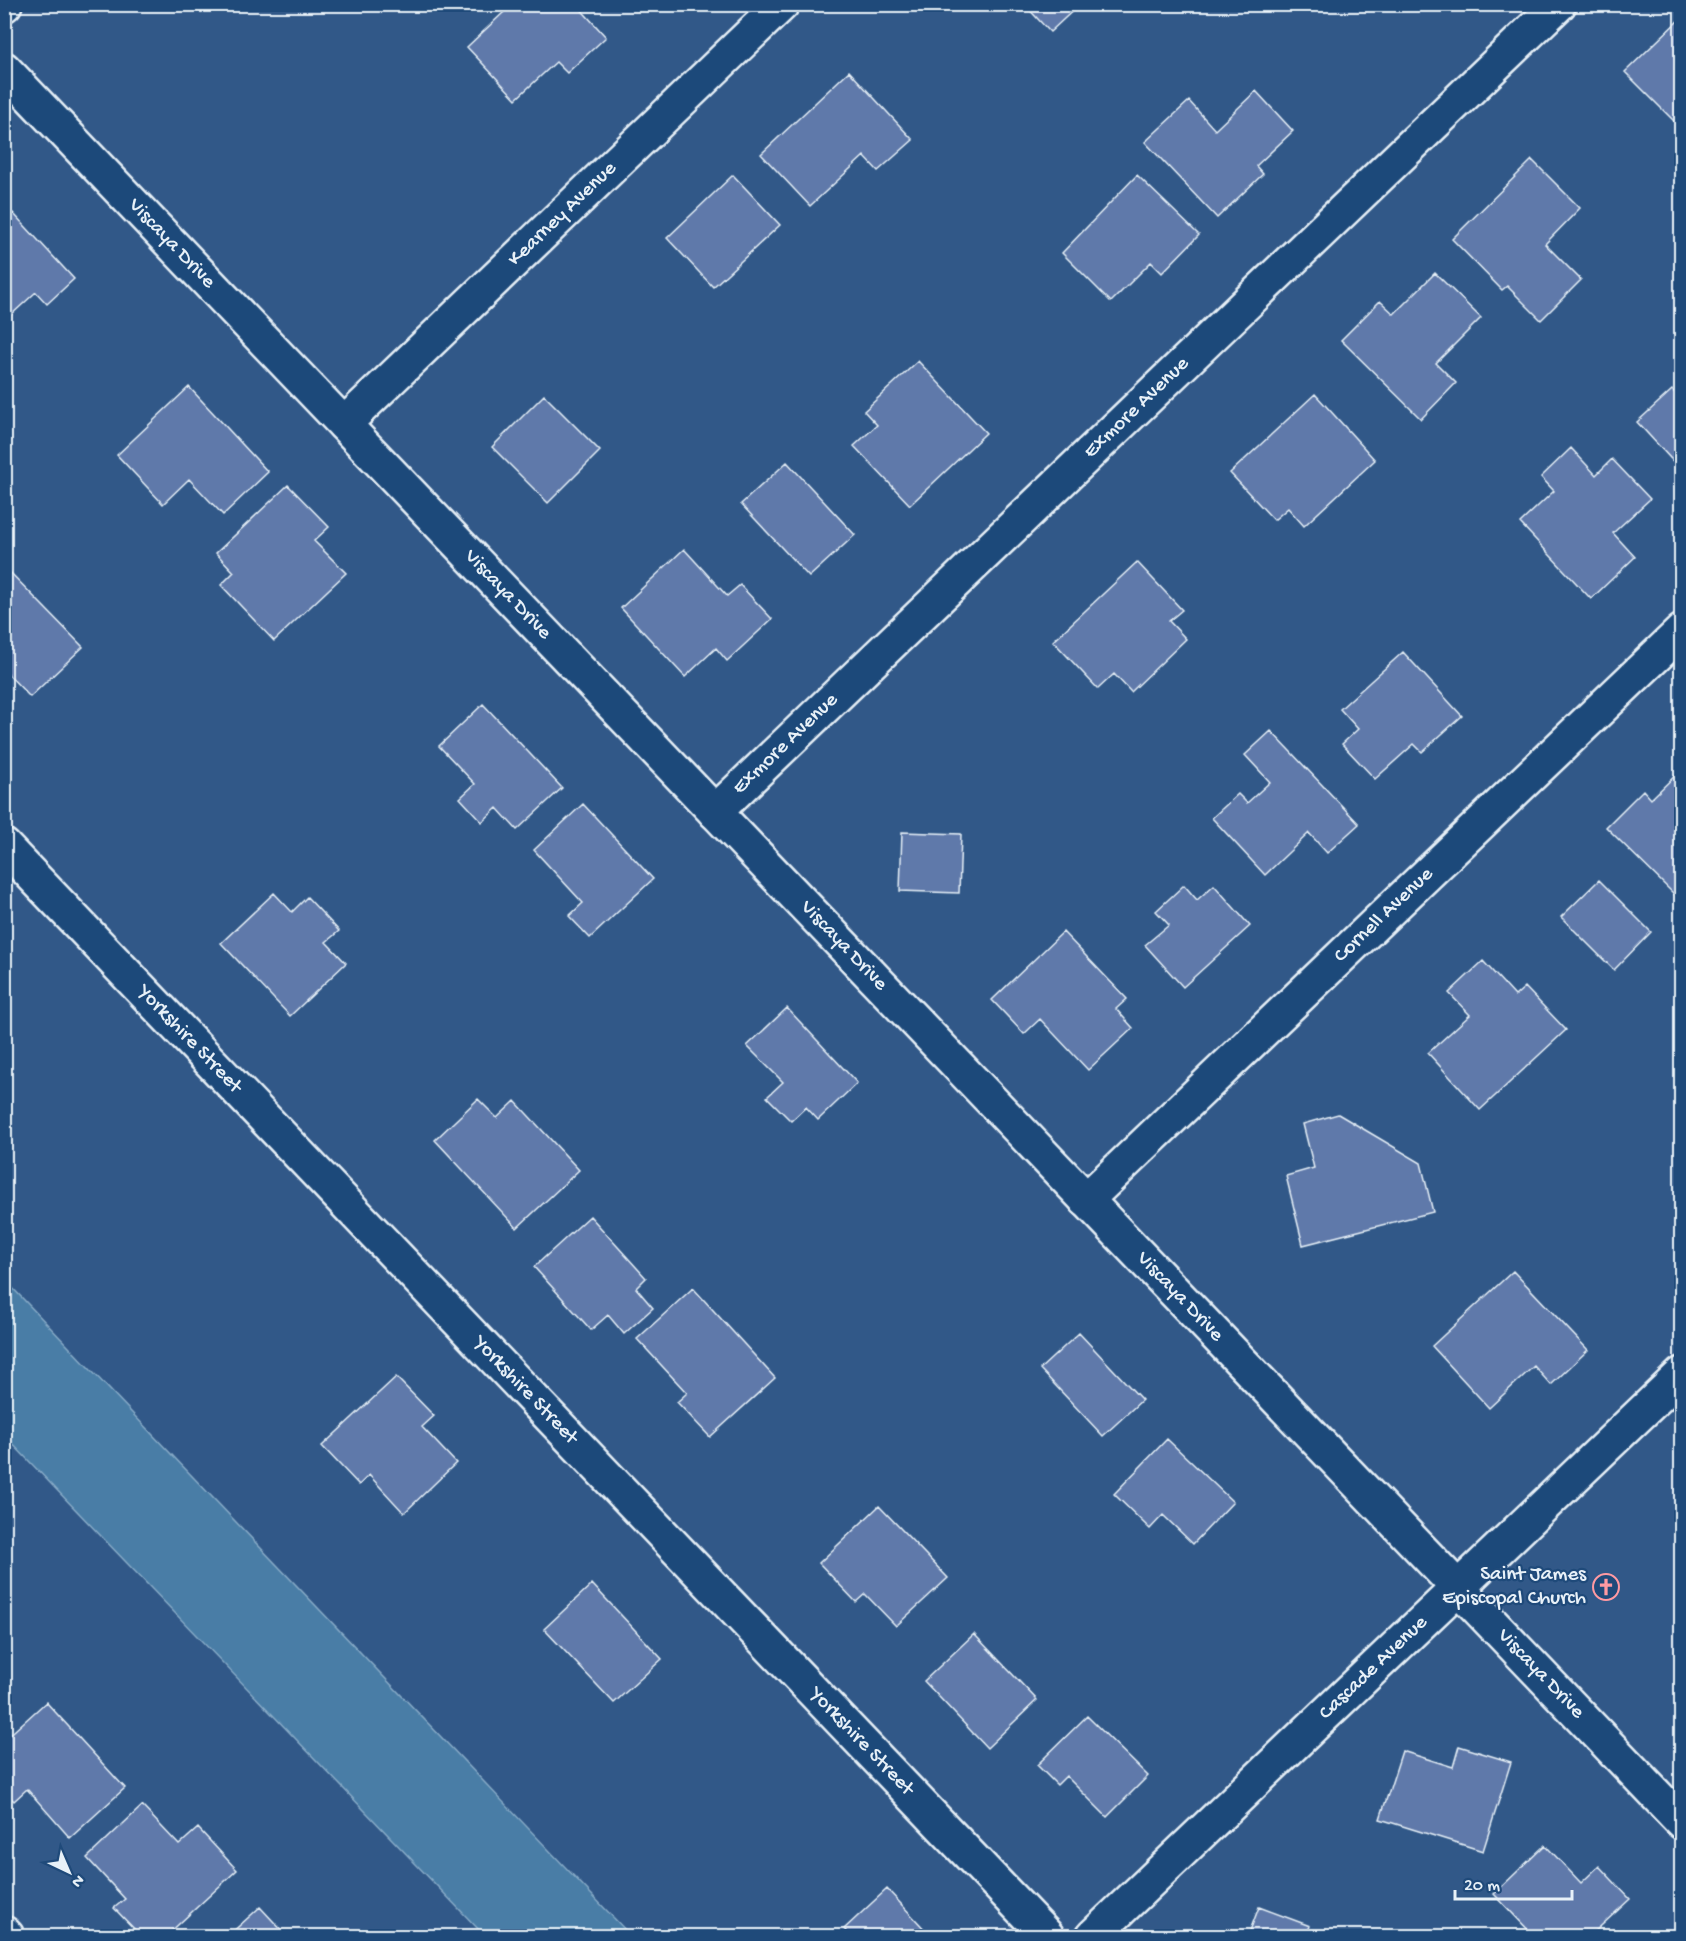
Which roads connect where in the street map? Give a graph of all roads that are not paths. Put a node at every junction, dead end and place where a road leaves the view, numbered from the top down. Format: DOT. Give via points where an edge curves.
graph roads {
  1 [pos="782,4"];
  2 [pos="1559,4"];
  3 [pos="4,69"];
  4 [pos="344,424"];
  5 [pos="1682,631"];
  6 [pos="715,812"];
  7 [pos="4,846"];
  8 [pos="1086,1200"];
  9 [pos="1682,1374"];
  10 [pos="1458,1588"];
  11 [pos="1682,1822"];
  12 [pos="1047,1936"];
  13 [pos="1093,1936"];
  1 -- 4 [label="street, Kearney Avenue"];
  2 -- 6 [label="street, Exmore Avenue"];
  3 -- 4 [label="street, Viscaya Drive"];
  4 -- 6 [label="street, Viscaya Drive"];
  5 -- 8 [label="street, Cornell Avenue"];
  6 -- 8 [label="street, Viscaya Drive"];
  7 -- 12 [label="street, Yorkshire Street"];
  8 -- 10 [label="street, Viscaya Drive"];
  9 -- 10 [label="street, Cascade Avenue"];
  10 -- 11 [label="street, Viscaya Drive"];
  10 -- 13 [label="street, Cascade Avenue"];
}
